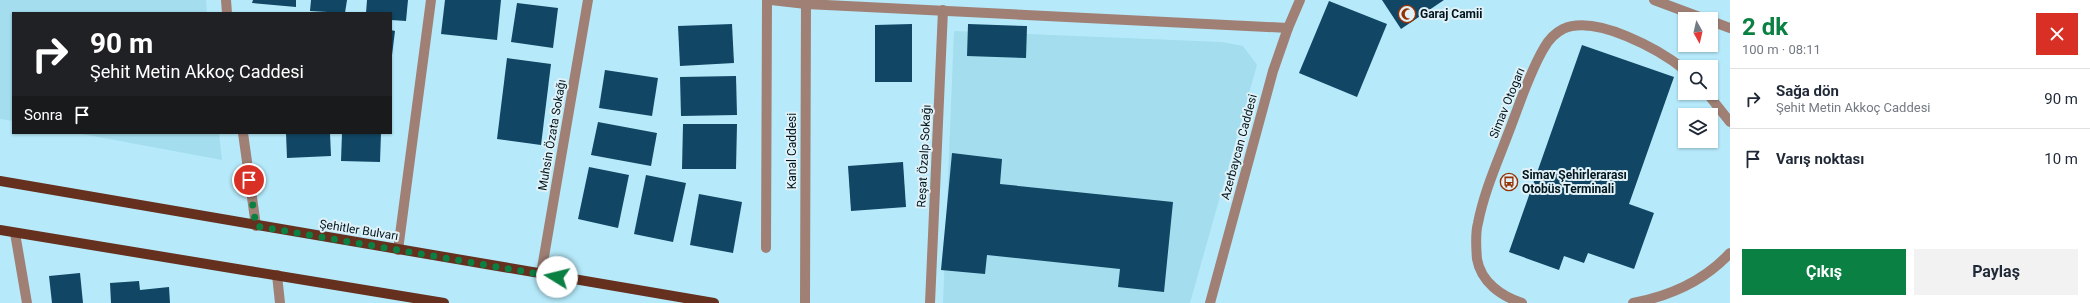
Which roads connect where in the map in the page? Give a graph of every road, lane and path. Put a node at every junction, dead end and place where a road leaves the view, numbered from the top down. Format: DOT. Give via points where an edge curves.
graph roads {
  1 [pos="226,0"];
  2 [pos="431,0"];
  3 [pos="588,0"];
  4 [pos="767,0"];
  5 [pos="771,0"];
  6 [pos="1300,0"];
  7 [pos="1654,0"];
  8 [pos="806,2"];
  9 [pos="943,10"];
  10 [pos="228,12"];
  11 [pos="1686,12"];
  12 [pos="1718,24"];
  13 [pos="1288,28"];
  14 [pos="1730,28"];
  15 [pos="1678,65"];
  16 [pos="1712,100"];
  17 [pos="1730,122"];
  18 [pos="243,134"];
  19 [pos="0,181"];
  20 [pos="256,226"];
  21 [pos="0,230"];
  22 [pos="15,233"];
  23 [pos="766,248"];
  24 [pos="398,250"];
  25 [pos="1730,253"];
  26 [pos="541,274"];
  27 [pos="277,275"];
  28 [pos="27,303"];
  29 [pos="280,303"];
  30 [pos="444,303"];
  31 [pos="714,303"];
  32 [pos="805,303"];
  33 [pos="930,303"];
  34 [pos="1210,303"];
  35 [pos="1522,303"];
  36 [pos="1633,303"];
  1 -- 10 [label="street"];
  2 -- 24 [label="street"];
  3 -- 26 [label="street, Muhsin Özata Sokağı"];
  4 -- 23 [label="street"];
  5 -- 8 [label="street"];
  6 -- 13 [label="street, Azerbaycan Caddesi"];
  7 -- 11 [label="street"];
  8 -- 9 [label="street"];
  8 -- 32 [label="street, Kanal Caddesi"];
  9 -- 13 [label="street"];
  9 -- 33 [label="street, Reşat Özalp Sokağı"];
  12 -- 14 [label="street"];
  13 -- 34 [label="street, Azerbaycan Caddesi" via="1273,71"];
  15 -- 35 [label="street, Simav Otogarı" via="1608,29 1583,26 1565,28 1552,36 1544,48 1509,131 1477,223 1478,260 1486,280 1501,294"];
  16 -- 17 [label="street"];
  18 -- 20 [label="street"];
  19 -- 20 [label="main road, Şehitler Bulvarı"];
  20 -- 24 [label="main road, Şehitler Bulvarı"];
  21 -- 22 [label="main road"];
  22 -- 27 [label="main road"];
  22 -- 28 [label="street"];
  24 -- 26 [label="main road, Şehitler Bulvarı"];
  25 -- 36 [label="street" via="1716,268 1694,282 1658,298"];
  26 -- 31 [label="main road, Şehitler Bulvarı"];
  27 -- 29 [label="street"];
  27 -- 30 [label="main road"];
}
